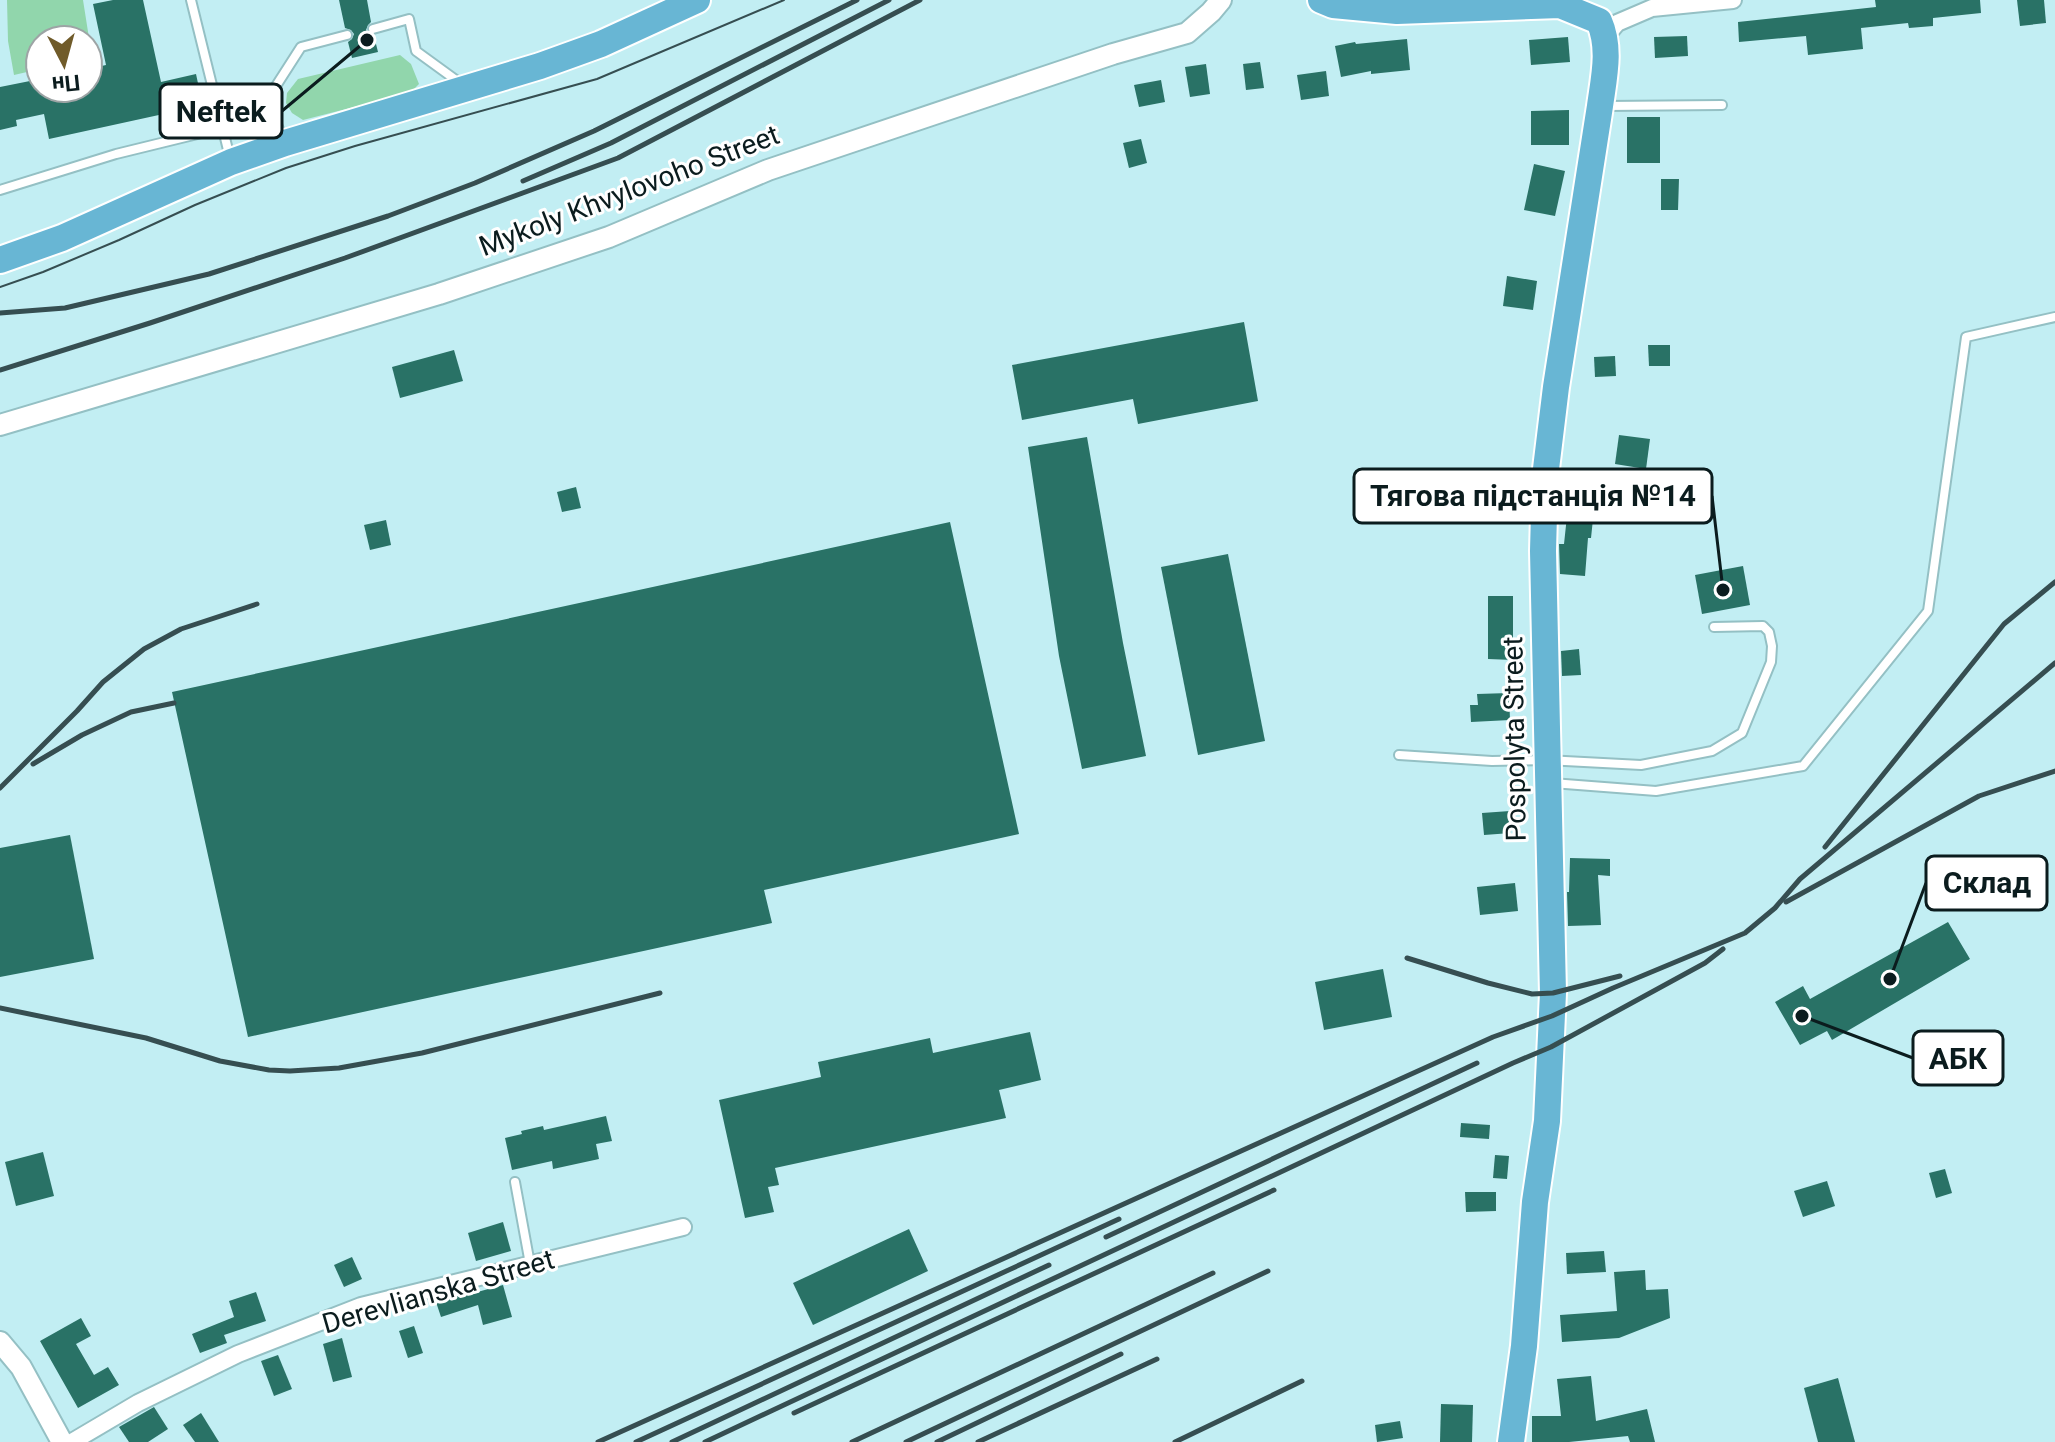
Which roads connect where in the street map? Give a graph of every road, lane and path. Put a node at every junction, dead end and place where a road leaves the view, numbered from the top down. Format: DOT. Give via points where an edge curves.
graph roads {
  1 [pos="191,0"];
  2 [pos="697,0"];
  3 [pos="1221,0"];
  4 [pos="1321,0"];
  5 [pos="1733,0"];
  6 [pos="373,29"];
  7 [pos="347,35"];
  8 [pos="1606,36"];
  9 [pos="467,88"];
  10 [pos="1722,105"];
  11 [pos="1600,106"];
  12 [pos="222,128"];
  13 [pos="285,143"];
  14 [pos="231,162"];
  15 [pos="0,190"];
  16 [pos="0,260"];
  17 [pos="2055,317"];
  18 [pos="0,425"];
  19 [pos="1714,627"];
  20 [pos="1399,755"];
  21 [pos="1547,772"];
  22 [pos="515,1182"];
  23 [pos="683,1227"];
  24 [pos="530,1264"];
  25 [pos="0,1342"];
  26 [pos="62,1442"];
  27 [pos="72,1442"];
  28 [pos="1511,1442"];
  1 -- 12 [label="lane"];
  2 -- 9 [label="highway" via="601,44"];
  3 -- 18 [label="street, Mykoly Khvylovoho Street" via="1187,33 768,170 609,237 439,294"];
  4 -- 8 [label="highway" via="1397,11 1560,5 1599,21"];
  5 -- 8 [label="street" via="1652,8 1617,23"];
  6 -- 9 [label="lane" via="409,19 416,51"];
  7 -- 13 [label="lane" via="301,47 267,100"];
  8 -- 11 [label="highway, Pospolyta Street"];
  9 -- 13 [label="highway"];
  10 -- 11 [label="lane"];
  11 -- 21 [label="highway, Pospolyta Street" via="1545,477"];
  12 -- 14 [label="lane"];
  12 -- 15 [label="lane"];
  13 -- 14 [label="highway"];
  14 -- 16 [label="highway"];
  17 -- 21 [label="lane" via="1966,337 1928,611 1803,766 1656,791"];
  19 -- 21 [label="lane" via="1763,626 1769,632 1771,662 1742,733 1712,751 1641,765"];
  20 -- 21 [label="lane" via="1492,761"];
  21 -- 28 [label="highway, Pospolyta Street" via="1551,1047"];
  22 -- 24 [label="lane"];
  23 -- 24 [label="street, Derevlianska Street"];
  24 -- 27 [label="street, Derevlianska Street" via="361,1306 238,1354"];
  25 -- 26 [label="street" via="21,1367"];
}
